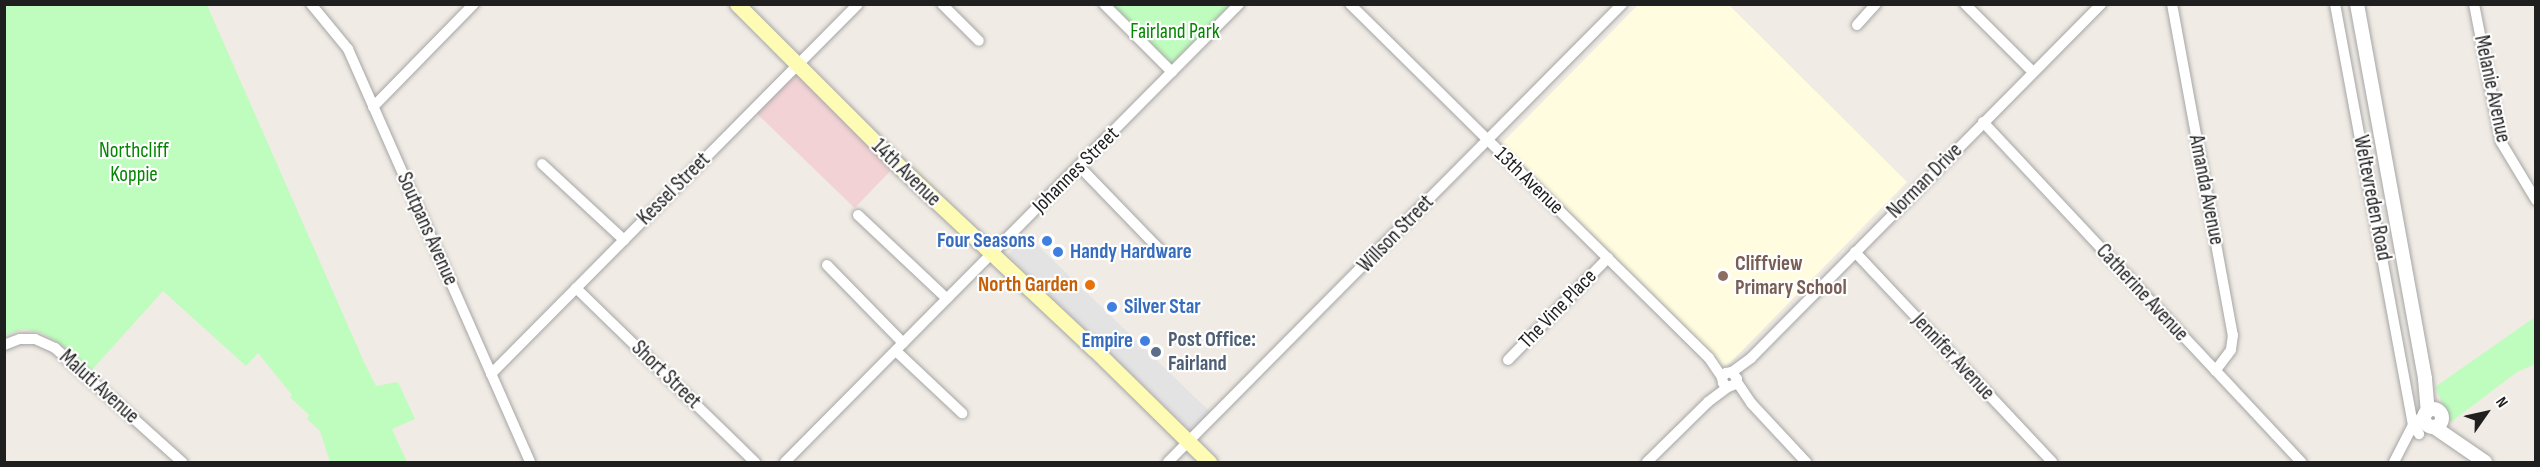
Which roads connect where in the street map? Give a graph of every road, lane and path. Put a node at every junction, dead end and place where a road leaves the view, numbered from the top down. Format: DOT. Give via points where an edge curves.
graph roads {
  1 [pos="311,4"];
  2 [pos="474,4"];
  3 [pos="737,4"];
  4 [pos="858,4"];
  5 [pos="942,4"];
  6 [pos="1104,4"];
  7 [pos="1239,4"];
  8 [pos="1350,4"];
  9 [pos="1622,4"];
  10 [pos="1876,4"];
  11 [pos="1965,4"];
  12 [pos="2101,4"];
  13 [pos="2172,4"];
  14 [pos="2335,4"];
  15 [pos="2357,4"];
  16 [pos="2474,4"];
  17 [pos="1857,25"];
  18 [pos="979,41"];
  19 [pos="797,64"];
  20 [pos="1172,72"];
  21 [pos="2033,72"];
  22 [pos="374,107"];
  23 [pos="1983,122"];
  24 [pos="1487,140"];
  25 [pos="542,164"];
  26 [pos="1079,166"];
  27 [pos="2535,200"];
  28 [pos="858,215"];
  29 [pos="624,240"];
  30 [pos="1160,250"];
  31 [pos="1855,252"];
  32 [pos="993,254"];
  33 [pos="1608,258"];
  34 [pos="827,265"];
  35 [pos="576,288"];
  36 [pos="947,299"];
  37 [pos="4,345"];
  38 [pos="899,347"];
  39 [pos="1508,360"];
  40 [pos="2215,372"];
  41 [pos="491,374"];
  42 [pos="1730,379"];
  43 [pos="962,413"];
  44 [pos="2427,422"];
  45 [pos="1188,442"];
  46 [pos="182,462"];
  47 [pos="530,462"];
  48 [pos="755,462"];
  49 [pos="785,462"];
  50 [pos="1168,462"];
  51 [pos="1209,462"];
  52 [pos="1647,462"];
  53 [pos="1806,462"];
  54 [pos="2052,462"];
  55 [pos="2301,462"];
  56 [pos="2394,462"];
  57 [pos="2485,462"];
  1 -- 22 [label="street, Soutpans Avenue" via="345,45"];
  2 -- 22 [label="street"];
  3 -- 19 [label="main road, 14th Avenue"];
  4 -- 19 [label="street, Kessel Street"];
  5 -- 18 [label="street"];
  6 -- 20 [label="street"];
  7 -- 20 [label="street, Johannes Street"];
  8 -- 24 [label="street, 13th Avenue"];
  9 -- 24 [label="street, Willson Street"];
  10 -- 17 [label="street"];
  11 -- 21 [label="street"];
  12 -- 21 [label="street, Norman Drive"];
  13 -- 40 [label="street, Amanda Avenue" via="2234,335 2231,350"];
  14 -- 44 [label="street, Weltevreden Road" via="2408,391"];
  15 -- 44 [label="street, Weltevreden Road" via="2425,378"];
  16 -- 27 [label="street, Melanie Avenue" via="2501,142"];
  19 -- 29 [label="street, Kessel Street"];
  19 -- 32 [label="main road, 14th Avenue"];
  20 -- 26 [label="street, Johannes Street"];
  21 -- 23 [label="street, Norman Drive"];
  22 -- 41 [label="street, Soutpans Avenue"];
  23 -- 31 [label="street, Norman Drive"];
  23 -- 40 [label="street, Catherine Avenue"];
  24 -- 33 [label="street, 13th Avenue"];
  24 -- 45 [label="street, Willson Street"];
  25 -- 29 [label="street"];
  26 -- 30 [label="street"];
  26 -- 32 [label="street, Johannes Street"];
  28 -- 36 [label="street"];
  29 -- 35 [label="street, Kessel Street"];
  31 -- 42 [label="street, Norman Drive"];
  31 -- 54 [label="street, Jennifer Avenue"];
  32 -- 36 [label="street, Johannes Street"];
  32 -- 45 [label="main road, 14th Avenue"];
  33 -- 39 [label="street, The Vine Place"];
  33 -- 42 [label="street, 13th Avenue"];
  34 -- 38 [label="street"];
  35 -- 41 [label="street, Kessel Street"];
  35 -- 48 [label="street, Short Street"];
  36 -- 38 [label="street, Johannes Street"];
  37 -- 46 [label="street, Maluti Avenue" via="35,339 55,348"];
  38 -- 43 [label="street"];
  38 -- 49 [label="street, Johannes Street"];
  40 -- 55 [label="street, Catherine Avenue"];
  41 -- 47 [label="street, Soutpans Avenue"];
  42 -- 52 [label="street, Norman Drive"];
  42 -- 53 [label="street, 13th Avenue"];
  44 -- 56 [label="street"];
  44 -- 57 [label="street"];
  45 -- 50 [label="street, Willson Street"];
  45 -- 51 [label="main road, 14th Avenue"];
}
